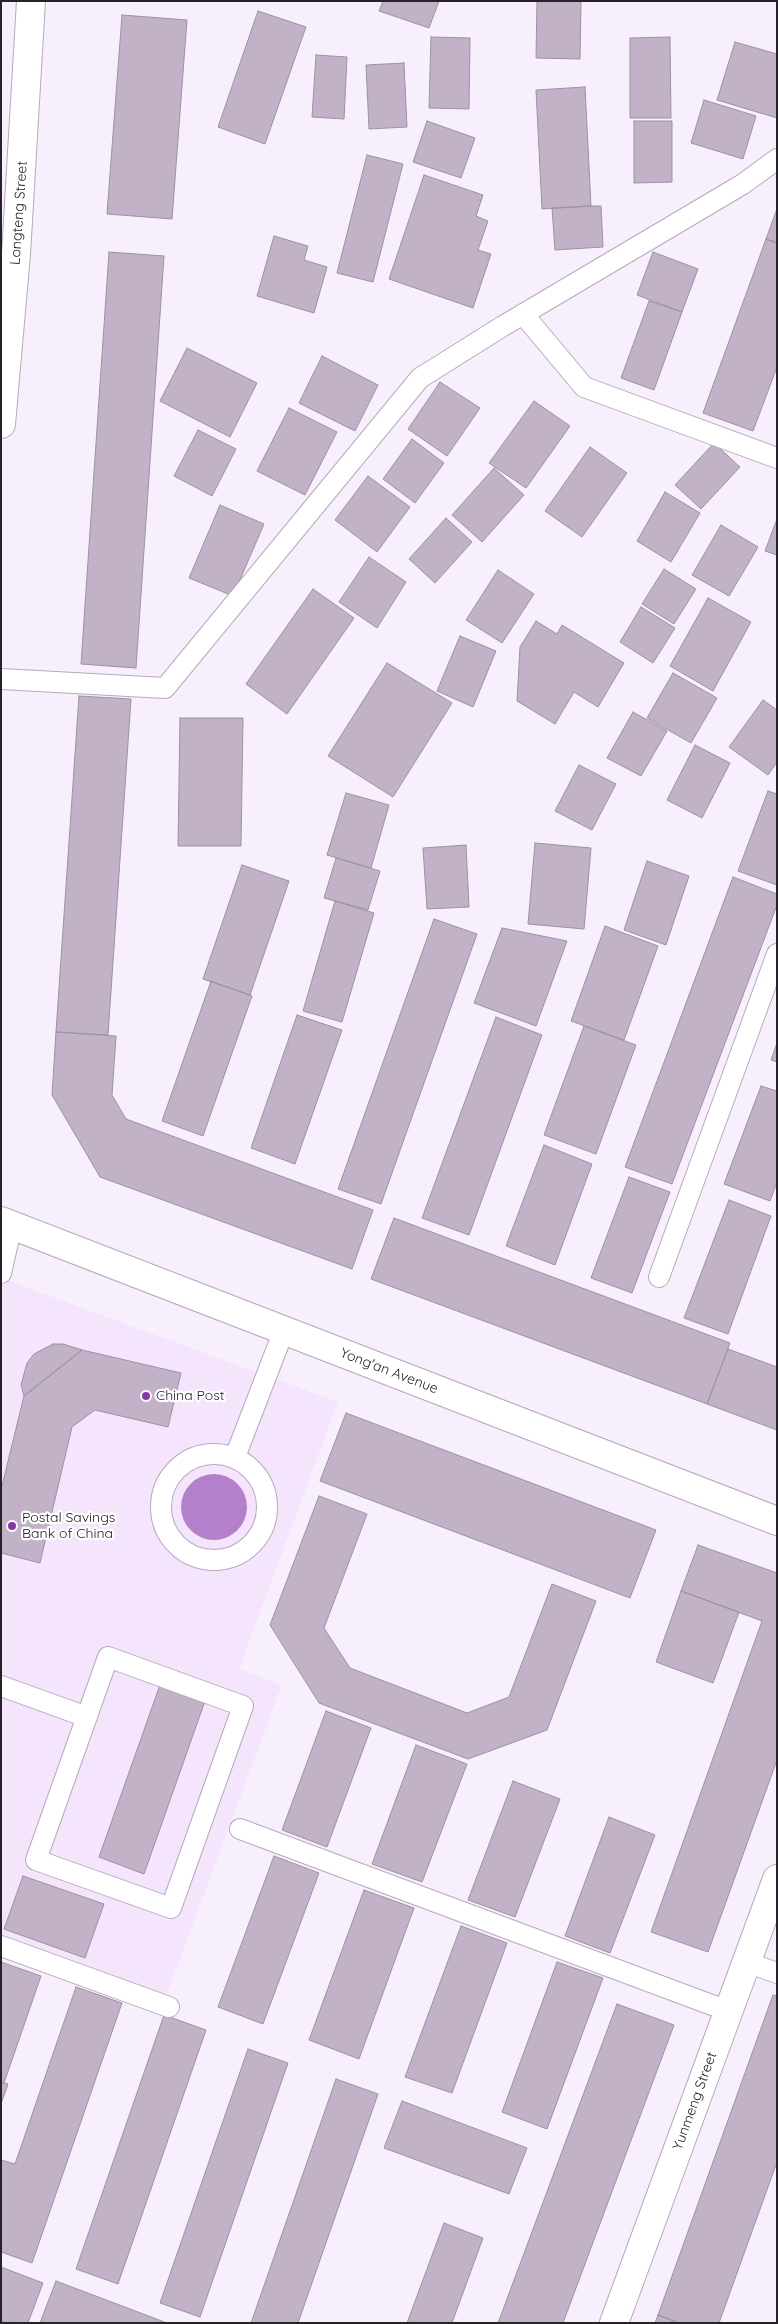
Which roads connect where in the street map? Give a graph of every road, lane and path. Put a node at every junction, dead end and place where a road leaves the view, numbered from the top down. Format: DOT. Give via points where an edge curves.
graph roads {
  1 [pos="31,1"];
  2 [pos="777,159"];
  3 [pos="523,314"];
  4 [pos="1,424"];
  5 [pos="777,458"];
  6 [pos="1,679"];
  7 [pos="776,957"];
  8 [pos="7,1223"];
  9 [pos="1,1273"];
  10 [pos="659,1277"];
  11 [pos="284,1330"];
  12 [pos="235,1457"];
  13 [pos="777,1521"];
  14 [pos="1,1686"];
  15 [pos="87,1717"];
  16 [pos="240,1829"];
  17 [pos="777,1878"];
  18 [pos="1,1946"];
  19 [pos="746,1962"];
  20 [pos="777,1973"];
  21 [pos="169,2007"];
  22 [pos="728,2011"];
  23 [pos="614,2323"];
  1 -- 4 [label="main road, Longteng Street" via="16,254"];
  2 -- 3 [label="lane" via="743,184"];
  3 -- 5 [label="lane" via="584,388"];
  3 -- 6 [label="lane" via="420,378 165,688"];
  7 -- 10 [label="lane"];
  8 -- 9 [label="lane"];
  8 -- 11 [label="main road, Yong'an Avenue"];
  11 -- 12 [label="lane"];
  11 -- 13 [label="main road, Yong'an Avenue"];
  12 -- 12 [label="lane" via="253,1470 265,1488 268,1510 262,1531 246,1549 225,1560 209,1561 188,1554 171,1539 161,1518 162,1495 172,1474 190,1459 212,1453"];
  14 -- 15 [label="lane"];
  15 -- 15 [label="lane" via="36,1860 171,1908 243,1706 108,1657"];
  16 -- 22 [label="lane"];
  17 -- 19 [label="main road, Yunmeng Street"];
  18 -- 21 [label="lane"];
  19 -- 20 [label="lane"];
  19 -- 22 [label="main road, Yunmeng Street"];
  22 -- 23 [label="main road, Yunmeng Street"];
}
